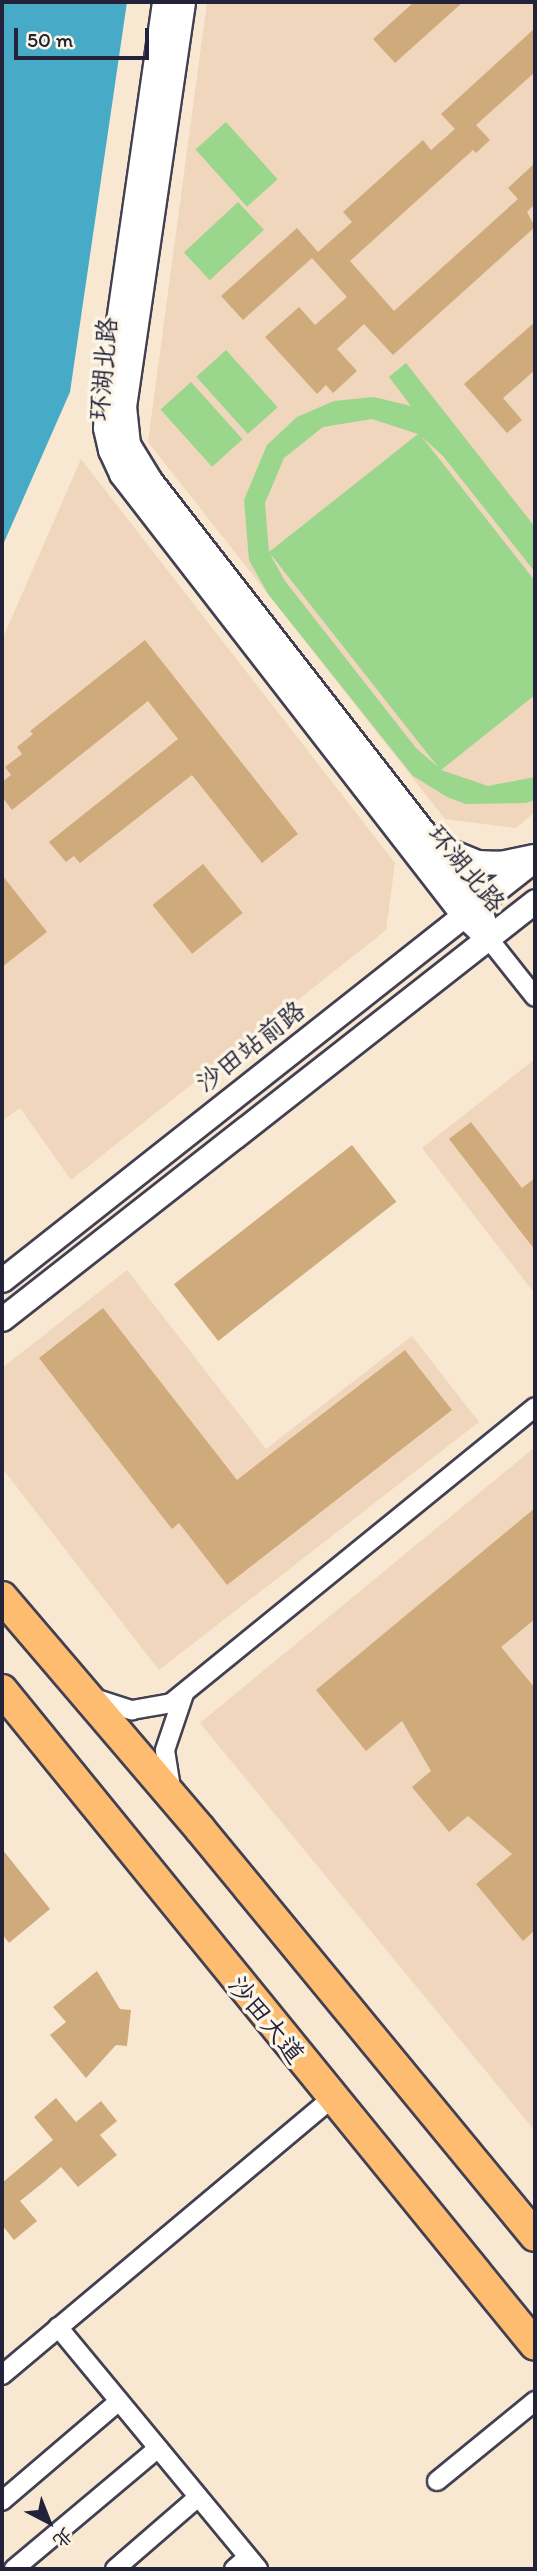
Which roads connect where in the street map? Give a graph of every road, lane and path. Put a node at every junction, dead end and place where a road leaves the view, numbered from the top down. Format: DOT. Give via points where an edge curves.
graph roads {
  1 [pos="164,2"];
  2 [pos="183,2"];
  3 [pos="433,844"];
  4 [pos="535,857"];
  5 [pos="535,901"];
  6 [pos="471,909"];
  7 [pos="488,938"];
  8 [pos="535,997"];
  9 [pos="2,1280"];
  10 [pos="2,1319"];
  11 [pos="535,1407"];
  12 [pos="2,1597"];
  13 [pos="2,1690"];
  14 [pos="184,1694"];
  15 [pos="87,1695"];
  16 [pos="174,1797"];
  17 [pos="331,2099"];
  18 [pos="535,2236"];
  19 [pos="58,2327"];
  20 [pos="535,2345"];
  21 [pos="2,2375"];
  22 [pos="119,2401"];
  23 [pos="535,2401"];
  24 [pos="158,2448"];
  25 [pos="438,2482"];
  26 [pos="198,2497"];
  27 [pos="2,2501"];
  28 [pos="253,2563"];
  29 [pos="14,2569"];
  30 [pos="115,2569"];
  31 [pos="234,2569"];
  1 -- 6 [label="street, 环湖北路" via="106,404 104,428 110,450 128,482"];
  2 -- 3 [label="street, 环湖北路" via="124,406 128,444 150,480"];
  3 -- 4 [label="street" via="477,862"];
  3 -- 6 [label="street, 环湖北路"];
  4 -- 6 [label="street, 沙田站前路"];
  5 -- 7 [label="street"];
  6 -- 7 [label="street, 环湖北路"];
  6 -- 9 [label="street, 沙田站前路"];
  7 -- 8 [label="street"];
  7 -- 10 [label="street"];
  11 -- 14 [label="street"];
  12 -- 15 [label="main road"];
  13 -- 17 [label="main road, 沙田大道"];
  14 -- 15 [label="street" via="171,1703 132,1710"];
  14 -- 16 [label="street" via="165,1750"];
  15 -- 16 [label="main road"];
  16 -- 18 [label="main road"];
  17 -- 19 [label="street"];
  17 -- 20 [label="main road, 沙田大道"];
  19 -- 21 [label="street"];
  19 -- 22 [label="street"];
  22 -- 24 [label="street"];
  22 -- 27 [label="street"];
  23 -- 25 [label="street"];
  24 -- 26 [label="street"];
  24 -- 29 [label="street"];
  26 -- 28 [label="street"];
  26 -- 30 [label="street"];
  28 -- 31 [label="street"];
}
